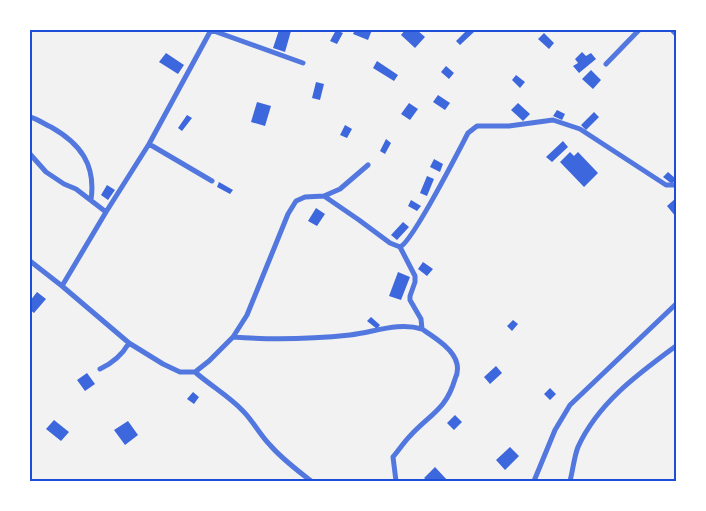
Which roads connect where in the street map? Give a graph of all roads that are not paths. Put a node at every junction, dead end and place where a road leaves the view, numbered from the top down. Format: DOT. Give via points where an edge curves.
graph roads {
  1 [pos="639,30"];
  2 [pos="672,30"];
  3 [pos="676,34"];
  4 [pos="303,63"];
  5 [pos="606,64"];
  6 [pos="30,117"];
  7 [pos="149,144"];
  8 [pos="30,154"];
  9 [pos="368,165"];
  10 [pos="212,181"];
  11 [pos="676,185"];
  12 [pos="324,196"];
  13 [pos="91,200"];
  14 [pos="106,212"];
  15 [pos="400,247"];
  16 [pos="30,261"];
  17 [pos="62,286"];
  18 [pos="676,304"];
  19 [pos="422,329"];
  20 [pos="233,338"];
  21 [pos="129,342"];
  22 [pos="676,346"];
  23 [pos="100,369"];
  24 [pos="195,372"];
  25 [pos="311,481"];
  26 [pos="396,481"];
  27 [pos="534,481"];
  28 [pos="570,481"];
  1 -- 5 [label="street"];
  2 -- 3 [label="street"];
  4 -- 7 [label="street" via="211,30"];
  6 -- 13 [label="street" via="72,141 83,155 92,175"];
  7 -- 10 [label="street"];
  7 -- 14 [label="street"];
  8 -- 13 [label="street" via="54,178"];
  9 -- 12 [label="street" via="340,189"];
  11 -- 15 [label="street" via="666,185 568,124 553,120 509,126 477,126 468,133 423,216 407,242"];
  12 -- 15 [label="street"];
  12 -- 20 [label="street" via="296,201 247,315"];
  13 -- 14 [label="street"];
  14 -- 17 [label="street"];
  15 -- 19 [label="street" via="415,276 410,300 421,319"];
  16 -- 17 [label="street"];
  17 -- 21 [label="street"];
  18 -- 27 [label="street" via="570,405 555,430"];
  19 -- 20 [label="street" via="400,325 368,333 309,338"];
  19 -- 26 [label="street" via="451,352 457,364 457,375 444,405 410,436 393,457"];
  20 -- 24 [label="street"];
  21 -- 23 [label="street" via="112,363"];
  21 -- 24 [label="street" via="180,372"];
  22 -- 28 [label="street" via="616,393 590,425 577,449"];
  24 -- 25 [label="street" via="244,412 268,444"];
}
